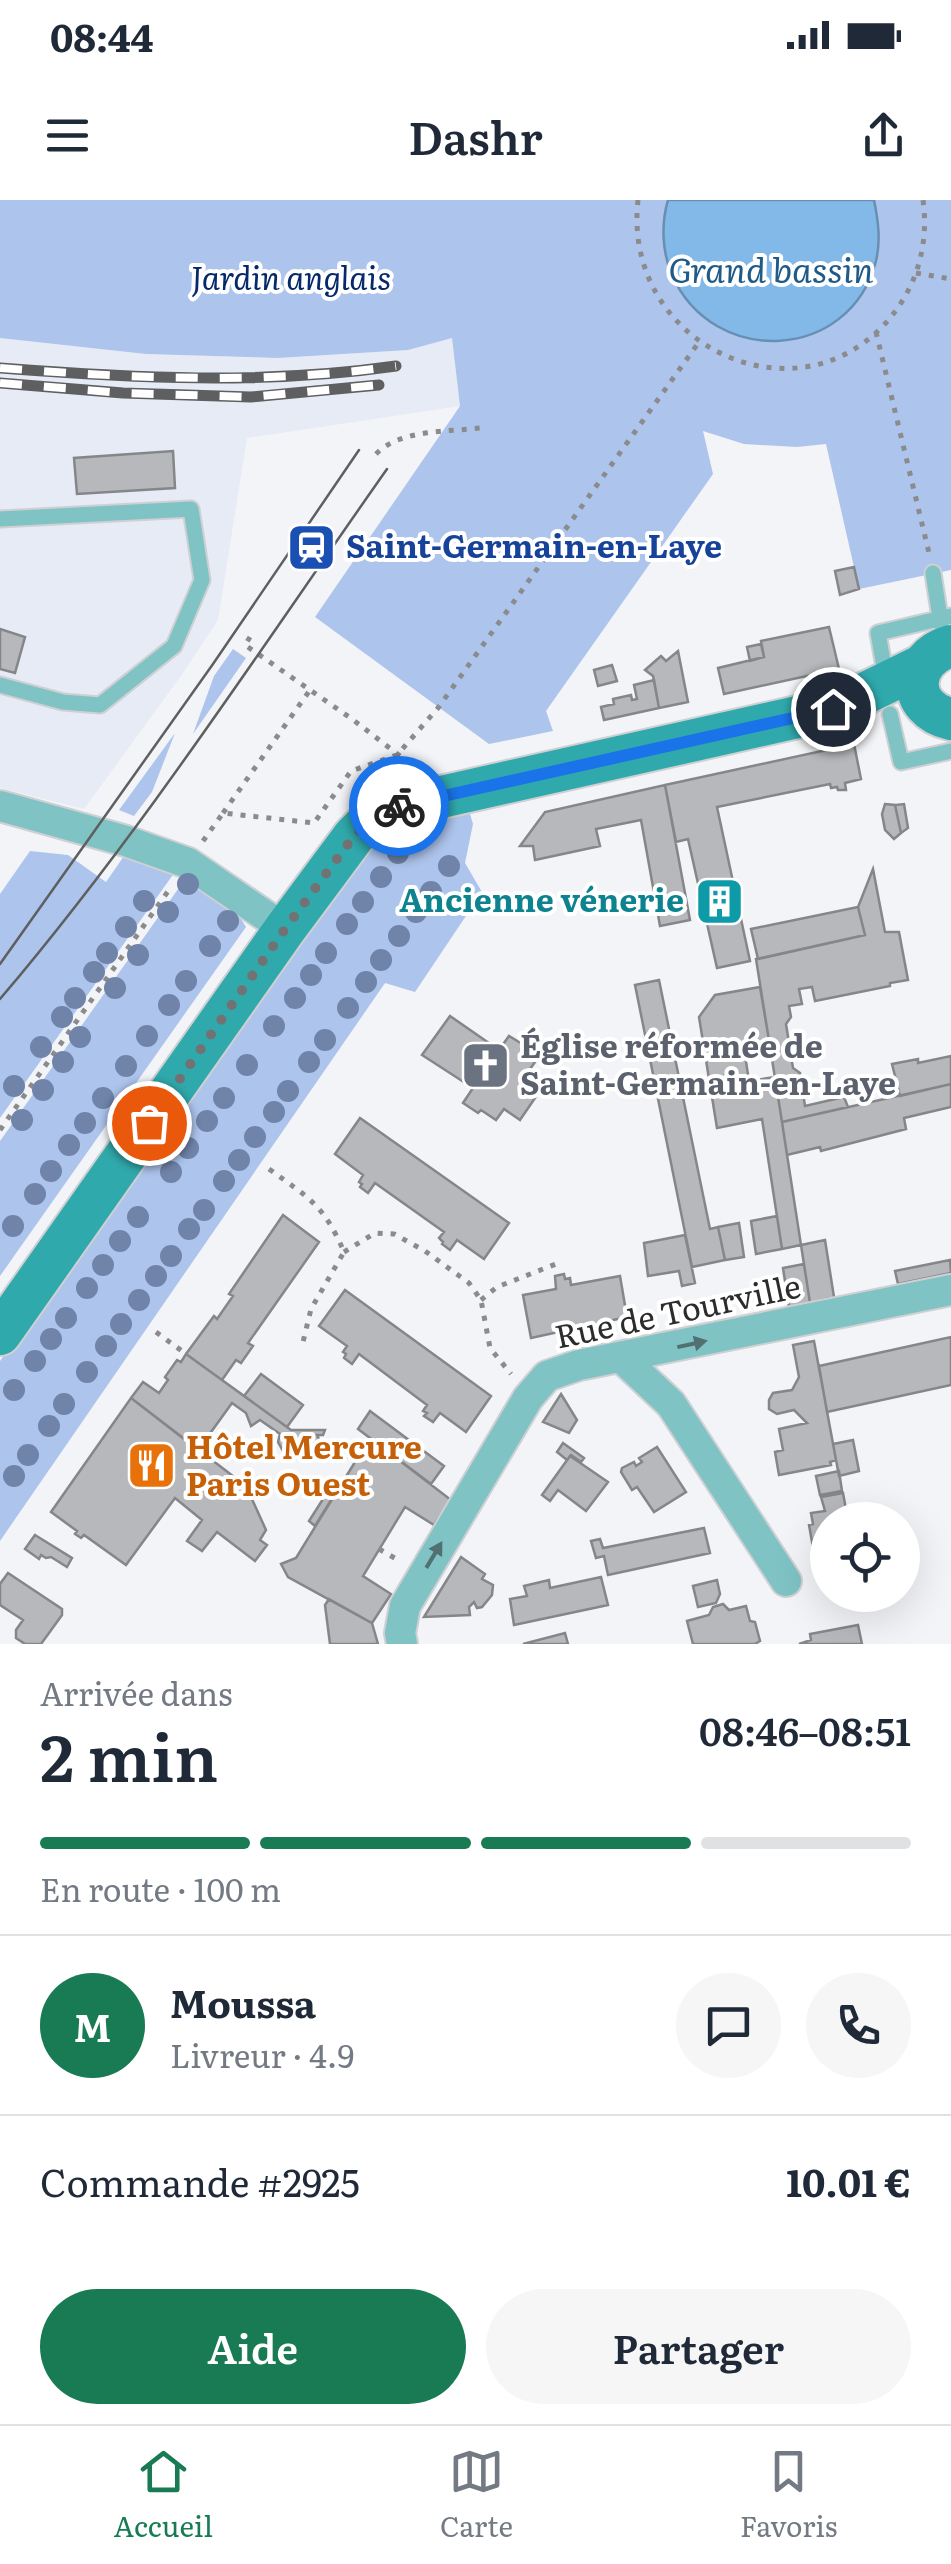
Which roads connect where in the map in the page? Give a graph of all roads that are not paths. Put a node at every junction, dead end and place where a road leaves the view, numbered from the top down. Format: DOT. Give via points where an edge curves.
graph roads {
  1 [pos="0,519"];
  2 [pos="933,574"];
  3 [pos="930,669"];
  4 [pos="0,685"];
  5 [pos="951,751"];
  6 [pos="0,806"];
  7 [pos="285,929"];
  8 [pos="951,1290"];
  9 [pos="0,1334"];
  10 [pos="622,1358"];
  11 [pos="786,1581"];
  12 [pos="402,1644"];
  1 -- 4 [label="lane" via="191,509 202,580 174,646 100,705"];
  2 -- 3 [label="lane"];
  3 -- 5 [label="lane" via="901,762"];
  3 -- 7 [label="main road" via="833,709 388,809 354,836"];
  6 -- 7 [label="street" via="188,863"];
  7 -- 9 [label="main road"];
  10 -- 8 [label="street, Rue de Tourville, one-way"];
  10 -- 11 [label="street" via="671,1404"];
  12 -- 10 [label="street, Rue de Tourville, one-way" via="405,1606 532,1394 546,1376"];
}
